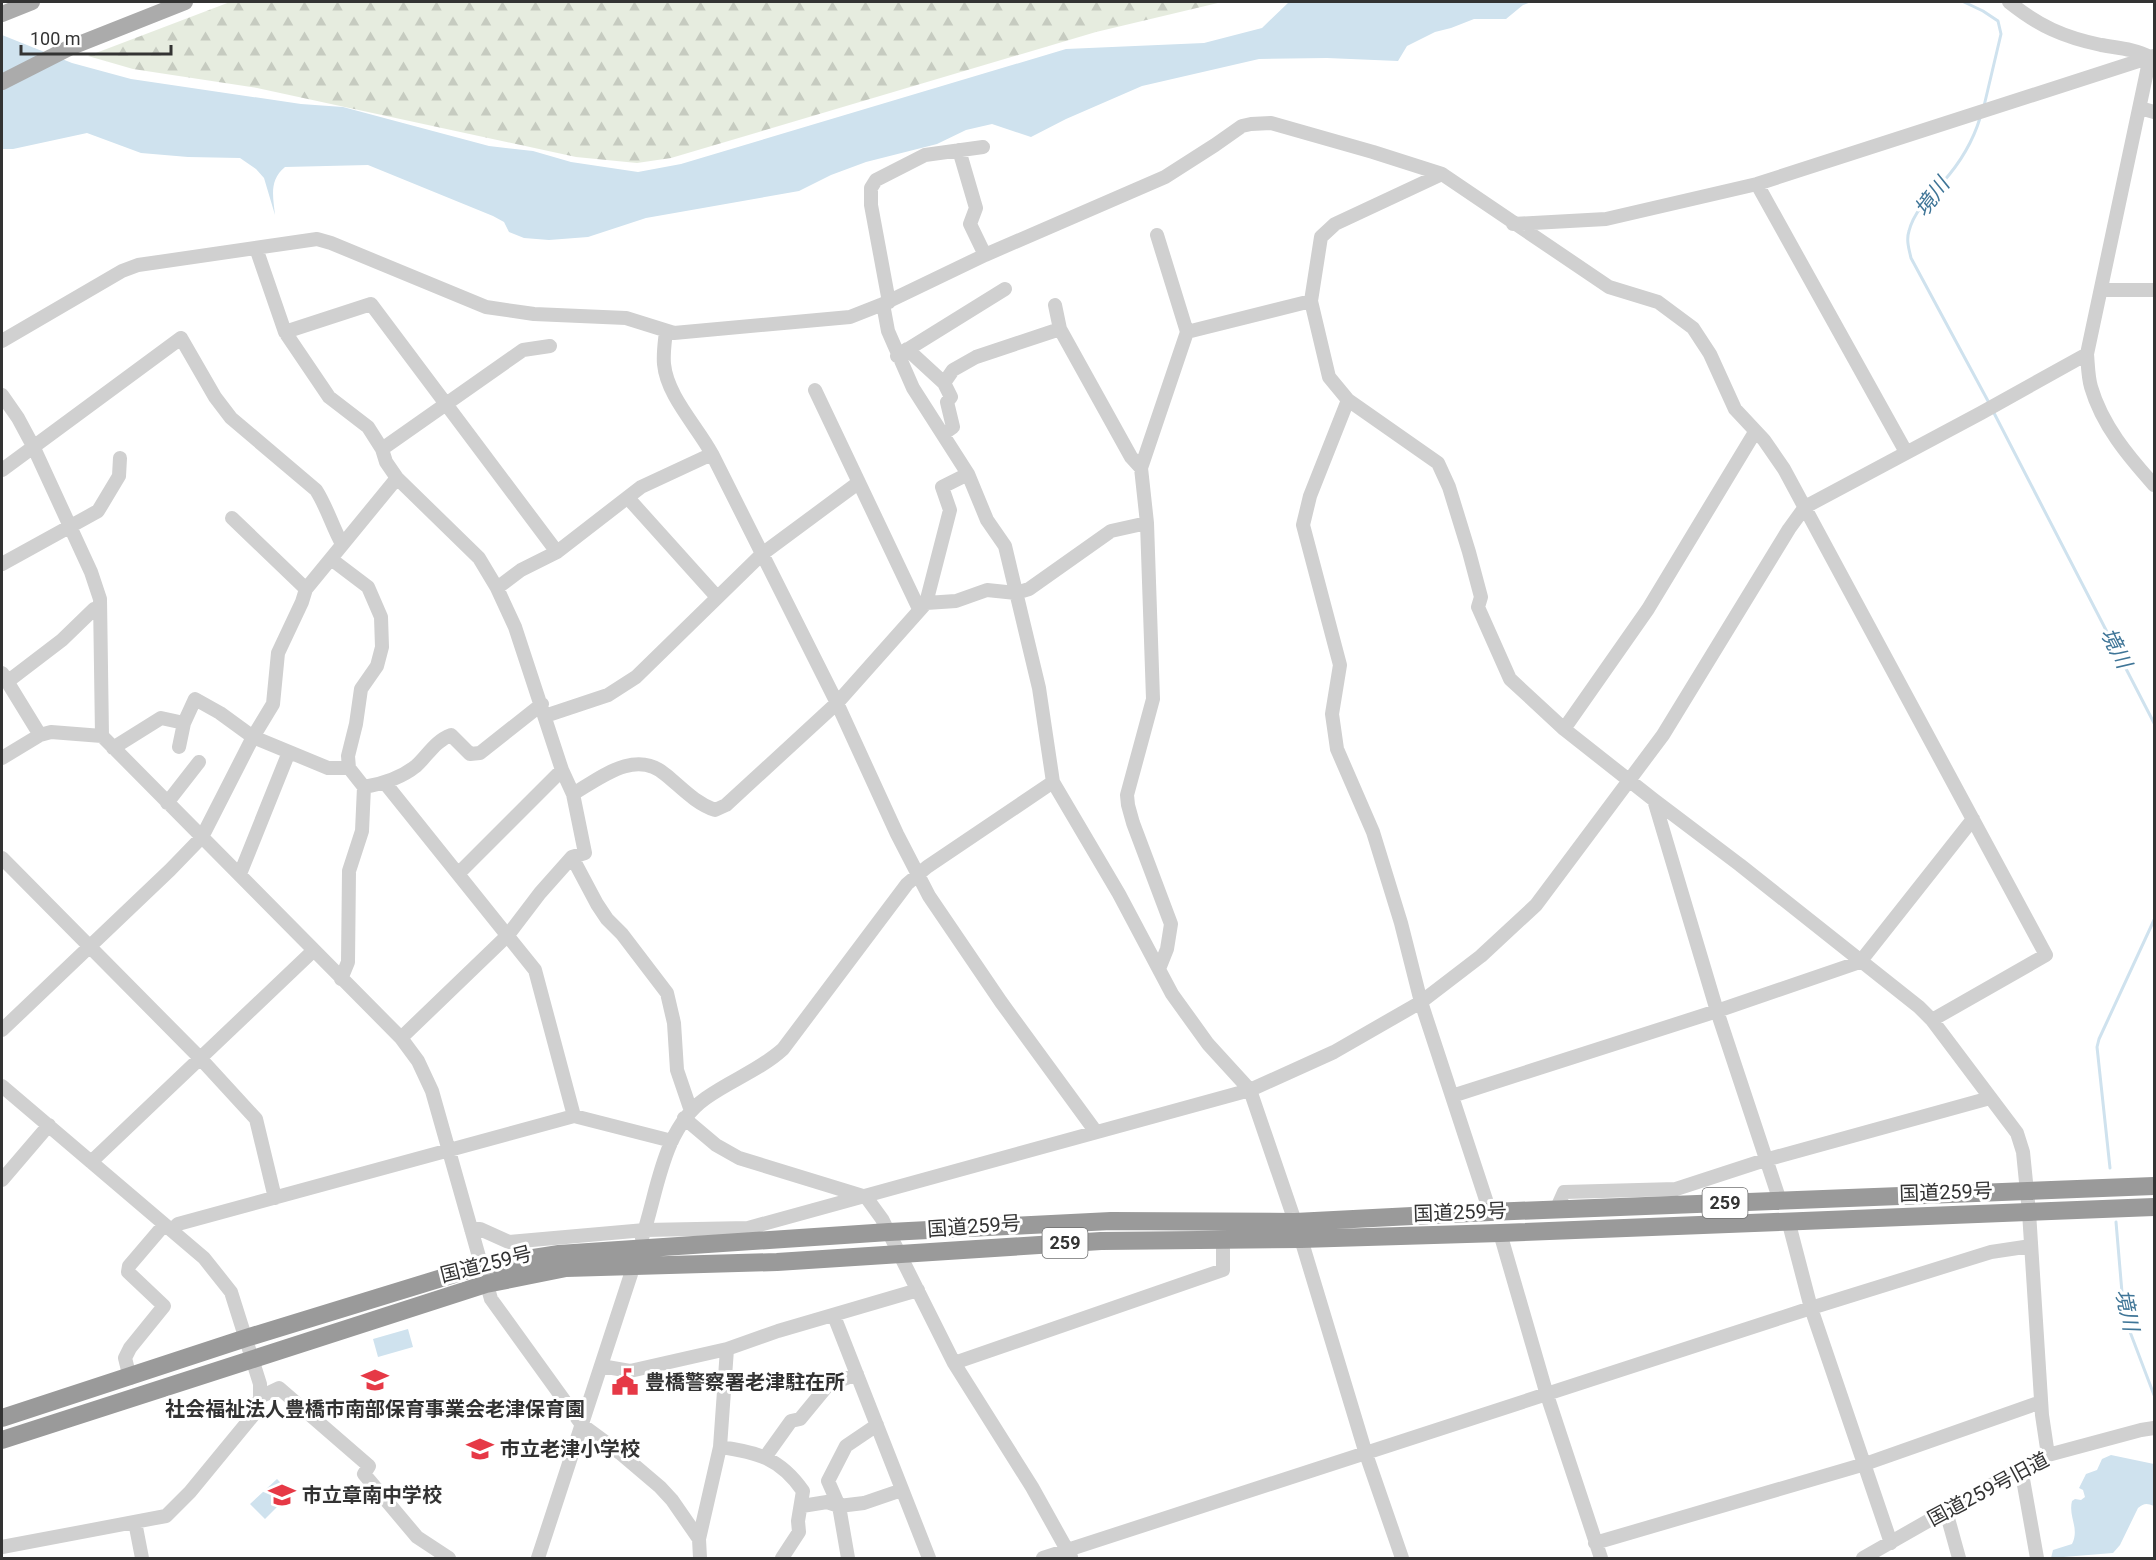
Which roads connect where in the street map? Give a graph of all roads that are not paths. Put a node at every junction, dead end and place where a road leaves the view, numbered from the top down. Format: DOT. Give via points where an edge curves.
graph roads {
  1 [pos="32,2"];
  2 [pos="184,2"];
  3 [pos="2010,2"];
  4 [pos="2,14"];
  5 [pos="2152,57"];
  6 [pos="2,82"];
  7 [pos="2149,94"];
  8 [pos="2140,108"];
  9 [pos="2154,112"];
  10 [pos="983,147"];
  11 [pos="959,150"];
  12 [pos="1442,174"];
  13 [pos="1757,183"];
  14 [pos="1513,224"];
  15 [pos="1157,235"];
  16 [pos="256,248"];
  17 [pos="985,255"];
  18 [pos="1005,289"];
  19 [pos="2101,290"];
  20 [pos="2154,290"];
  21 [pos="1311,301"];
  22 [pos="886,303"];
  23 [pos="1055,306"];
  24 [pos="1060,329"];
  25 [pos="666,331"];
  26 [pos="285,332"];
  27 [pos="1187,332"];
  28 [pos="2,341"];
  29 [pos="550,346"];
  30 [pos="902,352"];
  31 [pos="2087,354"];
  32 [pos="944,383"];
  33 [pos="815,390"];
  34 [pos="2,395"];
  35 [pos="1348,400"];
  36 [pos="446,404"];
  37 [pos="1755,432"];
  38 [pos="942,435"];
  39 [pos="33,446"];
  40 [pos="382,449"];
  41 [pos="1906,452"];
  42 [pos="712,454"];
  43 [pos="120,458"];
  44 [pos="1141,468"];
  45 [pos="2,470"];
  46 [pos="968,474"];
  47 [pos="397,478"];
  48 [pos="858,483"];
  49 [pos="2154,485"];
  50 [pos="628,498"];
  51 [pos="1805,507"];
  52 [pos="232,518"];
  53 [pos="1147,523"];
  54 [pos="71,527"];
  55 [pos="342,544"];
  56 [pos="557,552"];
  57 [pos="762,554"];
  58 [pos="331,559"];
  59 [pos="2,564"];
  60 [pos="306,588"];
  61 [pos="497,588"];
  62 [pos="1016,593"];
  63 [pos="717,597"];
  64 [pos="922,606"];
  65 [pos="100,608"];
  66 [pos="4,678"];
  67 [pos="837,703"];
  68 [pos="544,710"];
  69 [pos="184,723"];
  70 [pos="1564,729"];
  71 [pos="40,735"];
  72 [pos="102,736"];
  73 [pos="253,737"];
  74 [pos="178,747"];
  75 [pos="112,748"];
  76 [pos="289,752"];
  77 [pos="2,758"];
  78 [pos="199,762"];
  79 [pos="349,768"];
  80 [pos="562,770"];
  81 [pos="1630,780"];
  82 [pos="1053,782"];
  83 [pos="385,783"];
  84 [pos="364,788"];
  85 [pos="573,794"];
  86 [pos="1654,800"];
  87 [pos="167,803"];
  88 [pos="1973,819"];
  89 [pos="202,837"];
  90 [pos="2,858"];
  91 [pos="572,858"];
  92 [pos="459,873"];
  93 [pos="240,874"];
  94 [pos="918,875"];
  95 [pos="508,935"];
  96 [pos="89,947"];
  97 [pos="314,950"];
  98 [pos="1860,962"];
  99 [pos="1159,969"];
  100 [pos="341,979"];
  101 [pos="1421,1002"];
  102 [pos="1717,1011"];
  103 [pos="1932,1020"];
  104 [pos="2,1030"];
  105 [pos="401,1038"];
  106 [pos="200,1058"];
  107 [pos="2,1086"];
  108 [pos="1250,1090"];
  109 [pos="1452,1096"];
  110 [pos="1990,1098"];
  111 [pos="688,1115"];
  112 [pos="574,1116"];
  113 [pos="49,1125"];
  114 [pos="1096,1132"];
  115 [pos="672,1141"];
  116 [pos="448,1150"];
  117 [pos="1765,1160"];
  118 [pos="91,1162"];
  119 [pos="2,1180"];
  120 [pos="2154,1186"];
  121 [pos="2027,1192"];
  122 [pos="866,1197"];
  123 [pos="275,1198"];
  124 [pos="1780,1201"];
  125 [pos="2154,1207"];
  126 [pos="1556,1210"];
  127 [pos="1490,1212"];
  128 [pos="2029,1212"];
  129 [pos="1788,1220"];
  130 [pos="168,1227"];
  131 [pos="471,1229"];
  132 [pos="1298,1230"];
  133 [pos="889,1232"];
  134 [pos="1500,1233"];
  135 [pos="644,1234"];
  136 [pos="1223,1240"];
  137 [pos="2031,1246"];
  138 [pos="900,1254"];
  139 [pos="631,1274"];
  140 [pos="483,1275"];
  141 [pos="918,1290"];
  142 [pos="1811,1308"];
  143 [pos="834,1316"];
  144 [pos="246,1338"];
  145 [pos="727,1349"];
  146 [pos="253,1358"];
  147 [pos="954,1363"];
  148 [pos="602,1366"];
  149 [pos="857,1374"];
  150 [pos="130,1378"];
  151 [pos="1547,1395"];
  152 [pos="260,1397"];
  153 [pos="2041,1402"];
  154 [pos="2,1418"];
  155 [pos="582,1425"];
  156 [pos="877,1425"];
  157 [pos="2154,1428"];
  158 [pos="2,1440"];
  159 [pos="720,1447"];
  160 [pos="1366,1454"];
  161 [pos="2048,1455"];
  162 [pos="766,1456"];
  163 [pos="1865,1464"];
  164 [pos="2021,1468"];
  165 [pos="902,1490"];
  166 [pos="802,1506"];
  167 [pos="839,1506"];
  168 [pos="1944,1511"];
  169 [pos="135,1522"];
  170 [pos="699,1539"];
  171 [pos="1595,1543"];
  172 [pos="1891,1543"];
  173 [pos="2,1547"];
  174 [pos="1070,1555"];
  175 [pos="540,1557"];
  176 [pos="142,1558"];
  177 [pos="449,1558"];
  178 [pos="700,1558"];
  179 [pos="782,1558"];
  180 [pos="848,1558"];
  181 [pos="929,1558"];
  182 [pos="1043,1558"];
  183 [pos="1402,1558"];
  184 [pos="1600,1558"];
  185 [pos="1863,1558"];
  186 [pos="1959,1558"];
  187 [pos="2037,1558"];
  1 -- 4 [label="main road"];
  2 -- 6 [label="main road" via="69,48"];
  3 -- 5 [label="street" via="2032,21 2059,33"];
  5 -- 7 [label="street"];
  5 -- 13 [label="street"];
  7 -- 8 [label="street"];
  8 -- 9 [label="street"];
  8 -- 19 [label="street"];
  10 -- 11 [label="street"];
  11 -- 17 [label="street" via="976,208 970,224"];
  11 -- 22 [label="street" via="925,155 876,180 871,188"];
  12 -- 14 [label="street"];
  12 -- 17 [label="street" via="1271,123 1251,124 1242,126 1165,177"];
  12 -- 21 [label="street" via="1335,224 1321,237"];
  13 -- 14 [label="street" via="1606,219"];
  13 -- 41 [label="street"];
  14 -- 37 [label="street" via="1609,287 1658,302 1693,328 1710,354 1735,409"];
  15 -- 27 [label="street"];
  16 -- 25 [label="street" via="317,240 486,307 534,314 626,318"];
  16 -- 26 [label="street"];
  16 -- 28 [label="street" via="122,271"];
  17 -- 22 [label="street"];
  18 -- 30 [label="street"];
  19 -- 20 [label="street"];
  19 -- 31 [label="street"];
  21 -- 27 [label="street"];
  21 -- 35 [label="street" via="1329,376"];
  22 -- 25 [label="street" via="850,317"];
  22 -- 30 [label="street" via="888,331"];
  23 -- 24 [label="street"];
  24 -- 32 [label="street" via="976,357 953,370"];
  24 -- 44 [label="street" via="1131,457"];
  25 -- 42 [label="street" via="663,364 669,381 676,399"];
  26 -- 36 [label="street" via="371,304"];
  26 -- 40 [label="street" via="329,397 362,420"];
  27 -- 44 [label="street"];
  29 -- 36 [label="street" via="523,350"];
  30 -- 32 [label="street"];
  30 -- 38 [label="street" via="913,388"];
  31 -- 41 [label="street"];
  31 -- 49 [label="street" via="2091,386 2109,429"];
  32 -- 38 [label="street" via="951,397 947,402 953,426"];
  33 -- 48 [label="street"];
  34 -- 39 [label="street"];
  35 -- 70 [label="street" via="1438,463 1469,552 1481,597 1478,608 1510,679"];
  35 -- 101 [label="street" via="1310,496 1303,525 1340,665 1332,714 1337,749 1373,832"];
  36 -- 40 [label="street"];
  36 -- 56 [label="street"];
  37 -- 51 [label="street" via="1784,469"];
  37 -- 70 [label="street" via="1648,609"];
  38 -- 46 [label="street"];
  39 -- 45 [label="street"];
  39 -- 54 [label="street"];
  39 -- 55 [label="street" via="181,338 231,418 315,490"];
  40 -- 47 [label="street"];
  41 -- 51 [label="street"];
  42 -- 50 [label="street" via="641,487"];
  42 -- 57 [label="street"];
  43 -- 54 [label="street" via="119,476 98,511"];
  44 -- 53 [label="street"];
  46 -- 62 [label="street" via="987,520 1005,546"];
  46 -- 64 [label="street" via="942,487 950,510"];
  47 -- 55 [label="street"];
  47 -- 61 [label="street" via="479,558"];
  48 -- 57 [label="street"];
  48 -- 64 [label="street"];
  50 -- 56 [label="street"];
  50 -- 63 [label="street"];
  51 -- 81 [label="street" via="1663,735"];
  51 -- 88 [label="street"];
  52 -- 60 [label="street"];
  53 -- 62 [label="street" via="1111,531 1029,589"];
  53 -- 99 [label="street" via="1153,699 1127,795 1133,823 1171,924"];
  54 -- 59 [label="street"];
  54 -- 65 [label="street" via="91,572"];
  55 -- 58 [label="street"];
  56 -- 61 [label="street" via="521,570"];
  57 -- 63 [label="street"];
  57 -- 67 [label="street"];
  58 -- 60 [label="street"];
  58 -- 79 [label="street" via="368,587 381,617 382,647 377,666 361,689"];
  60 -- 73 [label="street" via="278,653 273,704"];
  61 -- 68 [label="street"];
  62 -- 64 [label="street" via="987,590 956,601"];
  62 -- 82 [label="street" via="1039,688"];
  63 -- 68 [label="street" via="636,677 608,695"];
  64 -- 67 [label="street"];
  65 -- 66 [label="street" via="94,609 63,640"];
  65 -- 72 [label="street"];
  66 -- 71 [label="street"];
  67 -- 85 [label="street" via="726,805 715,810 700,805 664,772 631,764 616,768"];
  67 -- 94 [label="street"];
  68 -- 80 [label="street"];
  68 -- 83 [label="street" via="480,753 470,754 451,735 441,739 415,767"];
  69 -- 73 [label="street" via="195,699"];
  69 -- 74 [label="street"];
  69 -- 75 [label="street" via="161,718"];
  70 -- 81 [label="street"];
  71 -- 72 [label="street" via="51,732"];
  71 -- 77 [label="street"];
  72 -- 75 [label="street"];
  73 -- 76 [label="street"];
  73 -- 89 [label="street"];
  75 -- 87 [label="street"];
  76 -- 79 [label="street" via="328,768"];
  76 -- 93 [label="street"];
  78 -- 87 [label="street"];
  79 -- 84 [label="street"];
  80 -- 85 [label="street"];
  80 -- 92 [label="street"];
  81 -- 86 [label="street"];
  81 -- 101 [label="street" via="1536,905 1481,956"];
  82 -- 94 [label="street"];
  82 -- 99 [label="street"];
  83 -- 84 [label="street"];
  83 -- 92 [label="street"];
  84 -- 100 [label="street" via="362,831 349,871 348,962"];
  85 -- 91 [label="street" via="585,853"];
  86 -- 98 [label="street"];
  86 -- 102 [label="street"];
  87 -- 89 [label="street"];
  88 -- 98 [label="street"];
  88 -- 103 [label="street" via="2046,955"];
  89 -- 93 [label="street"];
  89 -- 96 [label="street"];
  90 -- 96 [label="street"];
  91 -- 95 [label="street"];
  91 -- 111 [label="street" via="602,912 667,993"];
  92 -- 95 [label="street"];
  93 -- 97 [label="street"];
  94 -- 111 [label="street" via="891,904 783,1049 763,1066 706,1098"];
  94 -- 114 [label="street" via="1001,1002"];
  95 -- 105 [label="street"];
  95 -- 112 [label="street" via="535,970"];
  96 -- 104 [label="street"];
  96 -- 106 [label="street"];
  97 -- 100 [label="street"];
  97 -- 106 [label="street"];
  98 -- 102 [label="street"];
  98 -- 103 [label="street"];
  99 -- 108 [label="street" via="1208,1044"];
  100 -- 105 [label="street"];
  101 -- 108 [label="street" via="1334,1052"];
  101 -- 109 [label="street"];
  102 -- 109 [label="street"];
  102 -- 117 [label="street"];
  103 -- 110 [label="street"];
  105 -- 116 [label="street" via="418,1061 432,1091"];
  106 -- 118 [label="street"];
  106 -- 123 [label="street" via="256,1119"];
  107 -- 113 [label="street"];
  108 -- 114 [label="street"];
  108 -- 132 [label="street"];
  109 -- 127 [label="street"];
  110 -- 117 [label="street"];
  110 -- 121 [label="street" via="2017,1133"];
  111 -- 115 [label="street"];
  111 -- 122 [label="street" via="716,1145 739,1158"];
  112 -- 115 [label="street"];
  112 -- 116 [label="street"];
  113 -- 118 [label="street"];
  113 -- 119 [label="street"];
  114 -- 122 [label="street"];
  115 -- 135 [label="street"];
  116 -- 123 [label="street"];
  116 -- 131 [label="street"];
  117 -- 124 [label="street"];
  117 -- 126 [label="street" via="1676,1189 1564,1192"];
  118 -- 130 [label="street"];
  120 -- 121 [label="highway, 国道259号 / 259"];
  121 -- 124 [label="highway, 国道259号 / 259"];
  121 -- 128 [label="street"];
  122 -- 133 [label="street"];
  122 -- 135 [label="street" via="748,1228"];
  123 -- 130 [label="street"];
  124 -- 126 [label="highway, 国道259号 / 259"];
  125 -- 128 [label="highway, 国道259号 / 259"];
  126 -- 127 [label="highway, 国道259号 / 259"];
  127 -- 132 [label="highway, 国道259号 / 259"];
  128 -- 129 [label="highway, 国道259号 / 259"];
  128 -- 137 [label="street"];
  129 -- 134 [label="highway, 国道259号 / 259"];
  129 -- 142 [label="street"];
  130 -- 144 [label="street" via="204,1258 231,1292"];
  130 -- 150 [label="street" via="129,1266 128,1272 164,1306 125,1358"];
  131 -- 135 [label="street" via="509,1242"];
  131 -- 140 [label="street"];
  132 -- 133 [label="highway, 国道259号 / 259" via="1111,1221"];
  132 -- 134 [label="highway, 国道259号 / 259"];
  132 -- 136 [label="highway, 国道259号 / 259"];
  132 -- 160 [label="street"];
  133 -- 138 [label="street"];
  133 -- 140 [label="highway, 国道259号 / 259" via="559,1254"];
  134 -- 151 [label="street"];
  136 -- 138 [label="highway, 国道259号 / 259" via="1101,1241"];
  136 -- 147 [label="street" via="1223,1270"];
  137 -- 142 [label="street" via="1991,1252"];
  137 -- 153 [label="street"];
  138 -- 140 [label="highway, 国道259号 / 259"];
  138 -- 141 [label="street"];
  139 -- 148 [label="street"];
  140 -- 144 [label="highway, 国道259号 / 259"];
  140 -- 146 [label="highway, 国道259号 / 259"];
  140 -- 155 [label="street" via="502,1316"];
  141 -- 143 [label="street"];
  141 -- 147 [label="street"];
  142 -- 151 [label="street"];
  142 -- 163 [label="street"];
  143 -- 145 [label="street"];
  143 -- 149 [label="street"];
  144 -- 146 [label="street"];
  144 -- 150 [label="highway, 国道259号 / 259"];
  145 -- 148 [label="street" via="630,1371"];
  145 -- 159 [label="street"];
  146 -- 152 [label="street"];
  146 -- 158 [label="highway, 国道259号 / 259"];
  147 -- 174 [label="street"];
  148 -- 155 [label="street"];
  149 -- 156 [label="street"];
  149 -- 162 [label="street" via="828,1385 800,1419 790,1421"];
  150 -- 154 [label="highway, 国道259号 / 259"];
  151 -- 160 [label="street"];
  151 -- 171 [label="street"];
  152 -- 169 [label="street" via="255,1413 190,1492 166,1516"];
  152 -- 177 [label="street" via="279,1388 369,1466 364,1474 417,1537"];
  153 -- 161 [label="street"];
  153 -- 163 [label="street"];
  155 -- 170 [label="street" via="660,1487"];
  155 -- 175 [label="street"];
  156 -- 165 [label="street"];
  156 -- 167 [label="street" via="846,1446 828,1481"];
  157 -- 161 [label="street, 国道259号旧道"];
  159 -- 162 [label="street"];
  159 -- 170 [label="street"];
  160 -- 174 [label="street"];
  160 -- 183 [label="street"];
  161 -- 164 [label="street, 国道259号旧道"];
  162 -- 166 [label="street" via="803,1491"];
  163 -- 171 [label="street"];
  163 -- 172 [label="street"];
  164 -- 168 [label="street, 国道259号旧道"];
  164 -- 187 [label="street"];
  165 -- 167 [label="street" via="864,1503"];
  165 -- 181 [label="street"];
  166 -- 167 [label="street" via="827,1502"];
  166 -- 179 [label="street" via="799,1532"];
  167 -- 180 [label="street"];
  168 -- 172 [label="street, 国道259号旧道"];
  168 -- 186 [label="street"];
  169 -- 173 [label="street"];
  169 -- 176 [label="street"];
  170 -- 178 [label="street"];
  171 -- 184 [label="street"];
  172 -- 185 [label="street, 国道259号旧道"];
  174 -- 182 [label="street"];
}
